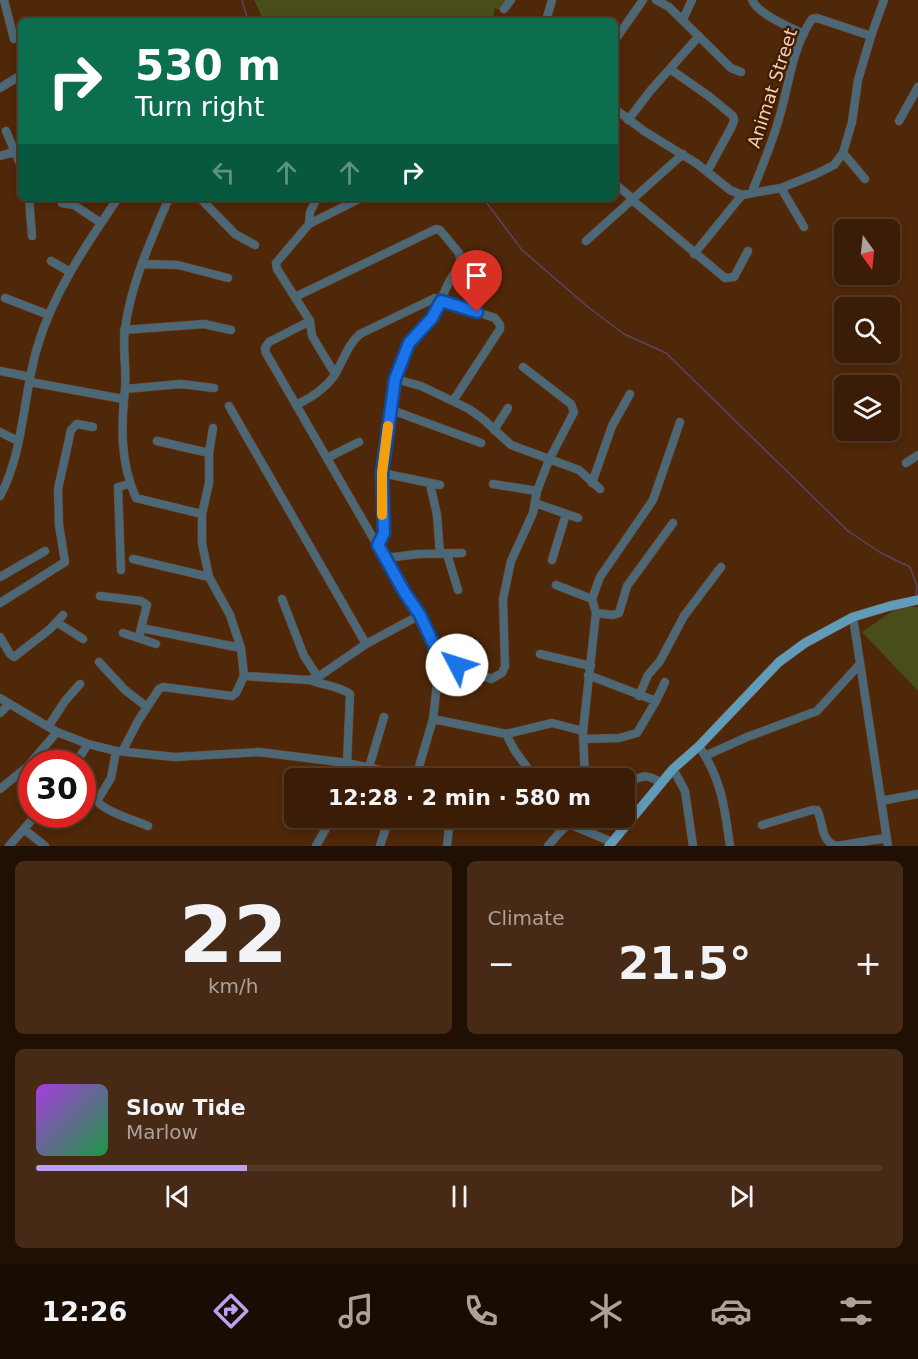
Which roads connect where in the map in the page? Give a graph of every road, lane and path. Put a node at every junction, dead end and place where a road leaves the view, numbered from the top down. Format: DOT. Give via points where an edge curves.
graph roads {
  1 [pos="4,0"];
  2 [pos="511,0"];
  3 [pos="552,0"];
  4 [pos="642,0"];
  5 [pos="656,0"];
  6 [pos="692,0"];
  7 [pos="752,0"];
  8 [pos="884,0"];
  9 [pos="504,9"];
  10 [pos="547,18"];
  11 [pos="683,20"];
  12 [pos="804,34"];
  13 [pos="618,36"];
  14 [pos="699,36"];
  15 [pos="871,36"];
  16 [pos="14,39"];
  17 [pos="670,69"];
  18 [pos="741,72"];
  19 [pos="18,77"];
  20 [pos="0,88"];
  21 [pos="917,91"];
  22 [pos="618,112"];
  23 [pos="628,120"];
  24 [pos="899,121"];
  25 [pos="6,131"];
  26 [pos="14,152"];
  27 [pos="843,153"];
  28 [pos="683,154"];
  29 [pos="0,156"];
  30 [pos="18,160"];
  31 [pos="708,172"];
  32 [pos="865,179"];
  33 [pos="618,186"];
  34 [pos="781,188"];
  35 [pos="752,192"];
  36 [pos="742,195"];
  37 [pos="632,198"];
  38 [pos="29,201"];
  39 [pos="116,201"];
  40 [pos="168,201"];
  41 [pos="203,201"];
  42 [pos="316,201"];
  43 [pos="355,201"];
  44 [pos="62,203"];
  45 [pos="101,223"];
  46 [pos="309,224"];
  47 [pos="804,227"];
  48 [pos="32,236"];
  49 [pos="586,241"];
  50 [pos="255,245"];
  51 [pos="748,251"];
  52 [pos="694,254"];
  53 [pos="51,261"];
  54 [pos="143,264"];
  55 [pos="70,272"];
  56 [pos="228,278"];
  57 [pos="295,297"];
  58 [pos="5,298"];
  59 [pos="441,301"];
  60 [pos="49,315"];
  61 [pos="310,321"];
  62 [pos="124,330"];
  63 [pos="231,330"];
  64 [pos="523,367"];
  65 [pos="0,371"];
  66 [pos="335,374"];
  67 [pos="30,379"];
  68 [pos="395,379"];
  69 [pos="213,388"];
  70 [pos="125,389"];
  71 [pos="630,394"];
  72 [pos="123,399"];
  73 [pos="453,401"];
  74 [pos="296,405"];
  75 [pos="229,406"];
  76 [pos="508,408"];
  77 [pos="389,409"];
  78 [pos="680,422"];
  79 [pos="93,428"];
  80 [pos="213,428"];
  81 [pos="494,430"];
  82 [pos="0,432"];
  83 [pos="18,441"];
  84 [pos="157,441"];
  85 [pos="359,442"];
  86 [pos="481,443"];
  87 [pos="209,453"];
  88 [pos="918,455"];
  89 [pos="327,458"];
  90 [pos="549,460"];
  91 [pos="906,463"];
  92 [pos="382,473"];
  93 [pos="592,483"];
  94 [pos="129,484"];
  95 [pos="430,484"];
  96 [pos="493,484"];
  97 [pos="440,485"];
  98 [pos="600,489"];
  99 [pos="537,491"];
  100 [pos="0,496"];
  101 [pos="535,503"];
  102 [pos="202,514"];
  103 [pos="566,514"];
  104 [pos="578,518"];
  105 [pos="673,522"];
  106 [pos="378,545"];
  107 [pos="45,551"];
  108 [pos="462,553"];
  109 [pos="443,554"];
  110 [pos="386,558"];
  111 [pos="133,559"];
  112 [pos="552,560"];
  113 [pos="721,567"];
  114 [pos="121,570"];
  115 [pos="0,577"];
  116 [pos="209,577"];
  117 [pos="556,585"];
  118 [pos="458,590"];
  119 [pos="100,596"];
  120 [pos="282,599"];
  121 [pos="592,599"];
  122 [pos="913,601"];
  123 [pos="0,603"];
  124 [pos="596,613"];
  125 [pos="63,615"];
  126 [pos="420,615"];
  127 [pos="853,616"];
  128 [pos="58,623"];
  129 [pos="141,628"];
  130 [pos="123,633"];
  131 [pos="0,637"];
  132 [pos="140,638"];
  133 [pos="83,639"];
  134 [pos="156,644"];
  135 [pos="366,644"];
  136 [pos="241,648"];
  137 [pos="540,654"];
  138 [pos="440,658"];
  139 [pos="99,662"];
  140 [pos="859,665"];
  141 [pos="591,666"];
  142 [pos="588,675"];
  143 [pos="244,676"];
  144 [pos="318,677"];
  145 [pos="308,680"];
  146 [pos="665,682"];
  147 [pos="80,684"];
  148 [pos="639,696"];
  149 [pos="0,698"];
  150 [pos="656,701"];
  151 [pos="9,704"];
  152 [pos="147,707"];
  153 [pos="0,713"];
  154 [pos="384,717"];
  155 [pos="433,719"];
  156 [pos="48,727"];
  157 [pos="57,732"];
  158 [pos="506,734"];
  159 [pos="583,735"];
  160 [pos="88,744"];
  161 [pos="699,746"];
  162 [pos="84,750"];
  163 [pos="120,750"];
  164 [pos="705,756"];
  165 [pos="350,763"];
  166 [pos="369,767"];
  167 [pos="349,768"];
  168 [pos="373,768"];
  169 [pos="420,768"];
  170 [pos="528,768"];
  171 [pos="585,768"];
  172 [pos="674,769"];
  173 [pos="635,779"];
  174 [pos="661,783"];
  175 [pos="0,789"];
  176 [pos="918,794"];
  177 [pos="881,801"];
  178 [pos="762,825"];
  179 [pos="148,826"];
  180 [pos="326,828"];
  181 [pos="386,828"];
  182 [pos="449,828"];
  183 [pos="25,830"];
  184 [pos="887,842"];
  185 [pos="610,844"];
  186 [pos="9,846"];
  187 [pos="45,846"];
  188 [pos="316,846"];
  189 [pos="380,846"];
  190 [pos="447,846"];
  191 [pos="548,846"];
  192 [pos="693,846"];
  193 [pos="730,846"];
  1 -- 16 [label="street"];
  2 -- 9 [label="street"];
  3 -- 10 [label="street"];
  4 -- 13 [label="street"];
  5 -- 11 [label="street"];
  6 -- 11 [label="street"];
  7 -- 12 [label="street" via="762,11"];
  8 -- 15 [label="street"];
  11 -- 14 [label="street"];
  12 -- 15 [label="street, Animat Street" via="814,17"];
  12 -- 35 [label="street, Animat Street" via="772,142"];
  14 -- 17 [label="street"];
  14 -- 18 [label="street" via="731,68"];
  15 -- 27 [label="street"];
  17 -- 23 [label="street"];
  17 -- 31 [label="street" via="733,116 732,126"];
  19 -- 20 [label="street"];
  21 -- 24 [label="street"];
  22 -- 23 [label="street"];
  23 -- 28 [label="street"];
  25 -- 26 [label="street"];
  26 -- 29 [label="street"];
  26 -- 30 [label="street"];
  27 -- 32 [label="street"];
  27 -- 34 [label="street" via="828,169"];
  28 -- 31 [label="street"];
  28 -- 37 [label="street"];
  31 -- 36 [label="street"];
  33 -- 37 [label="street"];
  34 -- 35 [label="street"];
  34 -- 47 [label="street"];
  35 -- 36 [label="street"];
  36 -- 52 [label="street"];
  37 -- 49 [label="street"];
  37 -- 52 [label="street"];
  38 -- 48 [label="street"];
  39 -- 45 [label="street"];
  40 -- 54 [label="street"];
  41 -- 50 [label="street" via="235,234"];
  42 -- 46 [label="street"];
  43 -- 46 [label="street"];
  44 -- 45 [label="street" via="74,205"];
  45 -- 55 [label="street"];
  46 -- 57 [label="street" via="276,263"];
  51 -- 52 [label="street" via="734,277 728,279"];
  53 -- 55 [label="street"];
  54 -- 56 [label="street" via="178,265"];
  54 -- 62 [label="street"];
  55 -- 60 [label="street"];
  57 -- 59 [label="street" via="436,229 459,254 461,263"];
  57 -- 61 [label="street"];
  58 -- 60 [label="street"];
  59 -- 66 [label="street" via="431,299 360,334"];
  59 -- 68 [label="street" via="432,318 409,343"];
  59 -- 73 [label="street" via="495,318 500,325"];
  60 -- 67 [label="street"];
  61 -- 66 [label="street" via="312,336"];
  61 -- 74 [label="street" via="269,342 265,348"];
  62 -- 63 [label="street" via="204,324"];
  62 -- 70 [label="street"];
  64 -- 90 [label="street" via="574,408"];
  65 -- 67 [label="street"];
  66 -- 74 [label="street" via="323,389"];
  67 -- 72 [label="street"];
  67 -- 83 [label="street"];
  68 -- 73 [label="street"];
  68 -- 77 [label="street"];
  69 -- 70 [label="street" via="181,384"];
  70 -- 72 [label="street"];
  71 -- 93 [label="street" via="612,426"];
  72 -- 94 [label="street" via="122,449"];
  73 -- 81 [label="street"];
  74 -- 89 [label="street"];
  75 -- 135 [label="street"];
  76 -- 81 [label="street"];
  77 -- 86 [label="street"];
  77 -- 92 [label="street"];
  78 -- 121 [label="street" via="653,500 600,577"];
  79 -- 123 [label="street" via="77,424 73,427 58,489 65,562"];
  80 -- 87 [label="street"];
  81 -- 90 [label="street" via="511,445"];
  82 -- 83 [label="street"];
  83 -- 100 [label="street"];
  84 -- 87 [label="street"];
  85 -- 89 [label="street"];
  87 -- 102 [label="street" via="209,483"];
  88 -- 91 [label="street"];
  89 -- 106 [label="street"];
  90 -- 93 [label="street" via="579,470"];
  90 -- 99 [label="street"];
  92 -- 95 [label="street"];
  92 -- 106 [label="street" via="384,533"];
  93 -- 98 [label="street"];
  94 -- 102 [label="street" via="136,498"];
  94 -- 114 [label="street" via="118,487"];
  95 -- 97 [label="street"];
  95 -- 109 [label="street"];
  96 -- 99 [label="street"];
  99 -- 101 [label="street"];
  101 -- 103 [label="street"];
  101 -- 138 [label="street" via="504,589 502,673 491,679"];
  102 -- 116 [label="street" via="202,543"];
  103 -- 104 [label="street"];
  103 -- 112 [label="street"];
  105 -- 124 [label="street" via="627,586 619,613"];
  106 -- 110 [label="street"];
  107 -- 115 [label="street"];
  108 -- 109 [label="street"];
  109 -- 110 [label="street"];
  109 -- 118 [label="street"];
  110 -- 126 [label="street"];
  111 -- 116 [label="street"];
  113 -- 148 [label="street" via="684,616"];
  116 -- 136 [label="street" via="230,615"];
  117 -- 121 [label="street"];
  119 -- 129 [label="street" via="147,605"];
  120 -- 144 [label="street" via="304,656"];
  121 -- 124 [label="street"];
  122 -- 127 [label="main road"];
  124 -- 141 [label="street"];
  125 -- 128 [label="street"];
  126 -- 135 [label="street"];
  126 -- 138 [label="street"];
  127 -- 140 [label="street"];
  127 -- 161 [label="main road" via="779,662"];
  128 -- 131 [label="street" via="14,657"];
  128 -- 133 [label="street"];
  129 -- 132 [label="street"];
  129 -- 136 [label="street"];
  130 -- 132 [label="street"];
  132 -- 134 [label="street"];
  135 -- 144 [label="street"];
  136 -- 143 [label="street"];
  137 -- 141 [label="street"];
  138 -- 155 [label="street"];
  139 -- 152 [label="street"];
  140 -- 164 [label="street" via="817,711"];
  140 -- 177 [label="street"];
  141 -- 142 [label="street"];
  142 -- 148 [label="street"];
  142 -- 159 [label="street"];
  143 -- 145 [label="street"];
  143 -- 152 [label="street" via="232,696 166,686 159,689"];
  144 -- 145 [label="street"];
  145 -- 165 [label="street" via="350,694"];
  146 -- 150 [label="street"];
  147 -- 156 [label="street"];
  148 -- 150 [label="street"];
  149 -- 151 [label="street"];
  150 -- 159 [label="street" via="636,733 619,738"];
  151 -- 153 [label="street"];
  151 -- 156 [label="street"];
  152 -- 163 [label="street"];
  154 -- 166 [label="street"];
  155 -- 158 [label="street"];
  155 -- 169 [label="street"];
  156 -- 157 [label="street"];
  157 -- 160 [label="street"];
  157 -- 175 [label="street" via="27,767"];
  158 -- 159 [label="street" via="552,723"];
  158 -- 170 [label="street"];
  159 -- 171 [label="street"];
  160 -- 162 [label="street"];
  160 -- 163 [label="street"];
  161 -- 164 [label="street"];
  161 -- 172 [label="main road"];
  163 -- 165 [label="street" via="175,757 259,752"];
  163 -- 179 [label="street" via="111,778 97,801"];
  164 -- 193 [label="street" via="720,786"];
  165 -- 166 [label="street"];
  165 -- 167 [label="street"];
  166 -- 168 [label="street"];
  172 -- 174 [label="main road"];
  172 -- 192 [label="street" via="684,791"];
  173 -- 174 [label="street" via="644,775"];
  174 -- 185 [label="main road"];
  176 -- 177 [label="street"];
  177 -- 184 [label="street"];
  178 -- 184 [label="street" via="817,810 825,836 832,844"];
  180 -- 188 [label="street"];
  181 -- 189 [label="street"];
  182 -- 190 [label="street"];
  183 -- 186 [label="street"];
  183 -- 187 [label="street"];
  185 -- 191 [label="street" via="569,824"];
}
